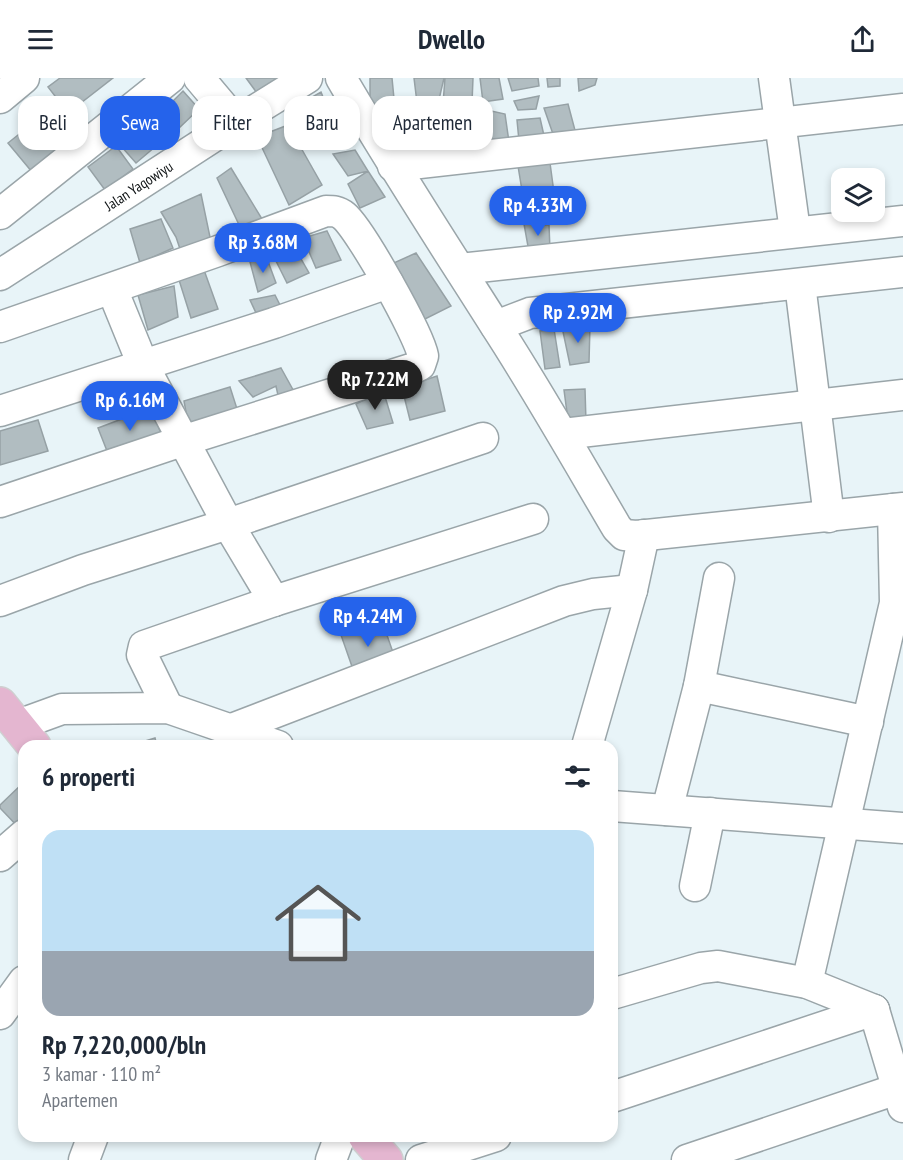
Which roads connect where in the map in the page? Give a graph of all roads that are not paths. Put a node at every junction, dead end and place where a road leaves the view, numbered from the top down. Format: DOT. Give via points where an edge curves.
graph roads {
  1 [pos="24,78"];
  2 [pos="171,78"];
  3 [pos="198,78"];
  4 [pos="307,78"];
  5 [pos="340,78"];
  6 [pos="774,78"];
  7 [pos="214,96"];
  8 [pos="0,98"];
  9 [pos="272,100"];
  10 [pos="903,110"];
  11 [pos="780,122"];
  12 [pos="192,149"];
  13 [pos="393,166"];
  14 [pos="0,214"];
  15 [pos="903,221"];
  16 [pos="795,231"];
  17 [pos="5,263"];
  18 [pos="460,269"];
  19 [pos="903,272"];
  20 [pos="388,283"];
  21 [pos="800,284"];
  22 [pos="112,289"];
  23 [pos="496,326"];
  24 [pos="0,327"];
  25 [pos="143,365"];
  26 [pos="903,395"];
  27 [pos="815,406"];
  28 [pos="0,411"];
  29 [pos="563,434"];
  30 [pos="483,438"];
  31 [pos="182,441"];
  32 [pos="0,502"];
  33 [pos="898,509"];
  34 [pos="829,517"];
  35 [pos="533,519"];
  36 [pos="228,524"];
  37 [pos="644,535"];
  38 [pos="719,578"];
  39 [pos="632,590"];
  40 [pos="0,601"];
  41 [pos="274,602"];
  42 [pos="699,686"];
  43 [pos="168,708"];
  44 [pos="868,722"];
  45 [pos="17,725"];
  46 [pos="232,729"];
  47 [pos="262,740"];
  48 [pos="589,740"];
  49 [pos="618,806"];
  50 [pos="667,810"];
  51 [pos="711,813"];
  52 [pos="844,824"];
  53 [pos="903,828"];
  54 [pos="18,840"];
  55 [pos="0,856"];
  56 [pos="695,886"];
  57 [pos="807,982"];
  58 [pos="18,989"];
  59 [pos="618,992"];
  60 [pos="874,1010"];
  61 [pos="0,1014"];
  62 [pos="901,1094"];
  63 [pos="618,1095"];
  64 [pos="91,1142"];
  65 [pos="338,1142"];
  66 [pos="370,1142"];
  67 [pos="478,1142"];
  68 [pos="84,1160"];
  69 [pos="331,1160"];
  70 [pos="386,1160"];
  71 [pos="422,1160"];
  72 [pos="687,1160"];
  1 -- 8 [label="street"];
  2 -- 14 [label="street"];
  3 -- 7 [label="street"];
  4 -- 9 [label="street, Jalan Yaqowiyu"];
  5 -- 13 [label="street"];
  6 -- 11 [label="street"];
  10 -- 11 [label="street"];
  11 -- 13 [label="street"];
  11 -- 16 [label="street"];
  12 -- 17 [label="street, Jalan Yaqowiyu"];
  13 -- 18 [label="street"];
  15 -- 16 [label="street"];
  16 -- 18 [label="street"];
  18 -- 23 [label="street"];
  19 -- 21 [label="street"];
  20 -- 22 [label="street" via="344,216 326,211"];
  20 -- 25 [label="street"];
  20 -- 31 [label="street" via="422,351 420,365"];
  21 -- 23 [label="street" via="530,313"];
  21 -- 27 [label="street"];
  22 -- 24 [label="street"];
  22 -- 25 [label="street"];
  23 -- 29 [label="street"];
  25 -- 28 [label="street"];
  25 -- 31 [label="street"];
  26 -- 27 [label="street"];
  27 -- 29 [label="street"];
  27 -- 34 [label="street"];
  29 -- 37 [label="street" via="617,528 624,535"];
  30 -- 36 [label="street"];
  31 -- 32 [label="street"];
  31 -- 36 [label="street"];
  33 -- 34 [label="street"];
  33 -- 44 [label="street" via="895,603"];
  34 -- 37 [label="street"];
  35 -- 41 [label="street"];
  36 -- 40 [label="street"];
  36 -- 41 [label="street"];
  37 -- 39 [label="street"];
  38 -- 42 [label="street"];
  39 -- 46 [label="street" via="564,602"];
  39 -- 48 [label="street"];
  41 -- 43 [label="street" via="144,646 142,655"];
  42 -- 44 [label="street"];
  42 -- 50 [label="street"];
  43 -- 45 [label="street" via="62,709"];
  43 -- 46 [label="street"];
  44 -- 52 [label="street"];
  46 -- 47 [label="street"];
  49 -- 50 [label="street"];
  50 -- 51 [label="street"];
  51 -- 52 [label="street"];
  51 -- 56 [label="street"];
  52 -- 53 [label="street"];
  52 -- 57 [label="street"];
  54 -- 55 [label="street"];
  57 -- 59 [label="street" via="710,966"];
  57 -- 60 [label="street"];
  58 -- 61 [label="street"];
  60 -- 62 [label="street"];
  60 -- 63 [label="street"];
  62 -- 72 [label="street"];
  64 -- 68 [label="street"];
  65 -- 69 [label="street"];
  66 -- 70 [label="main road"];
  67 -- 71 [label="street"];
}
